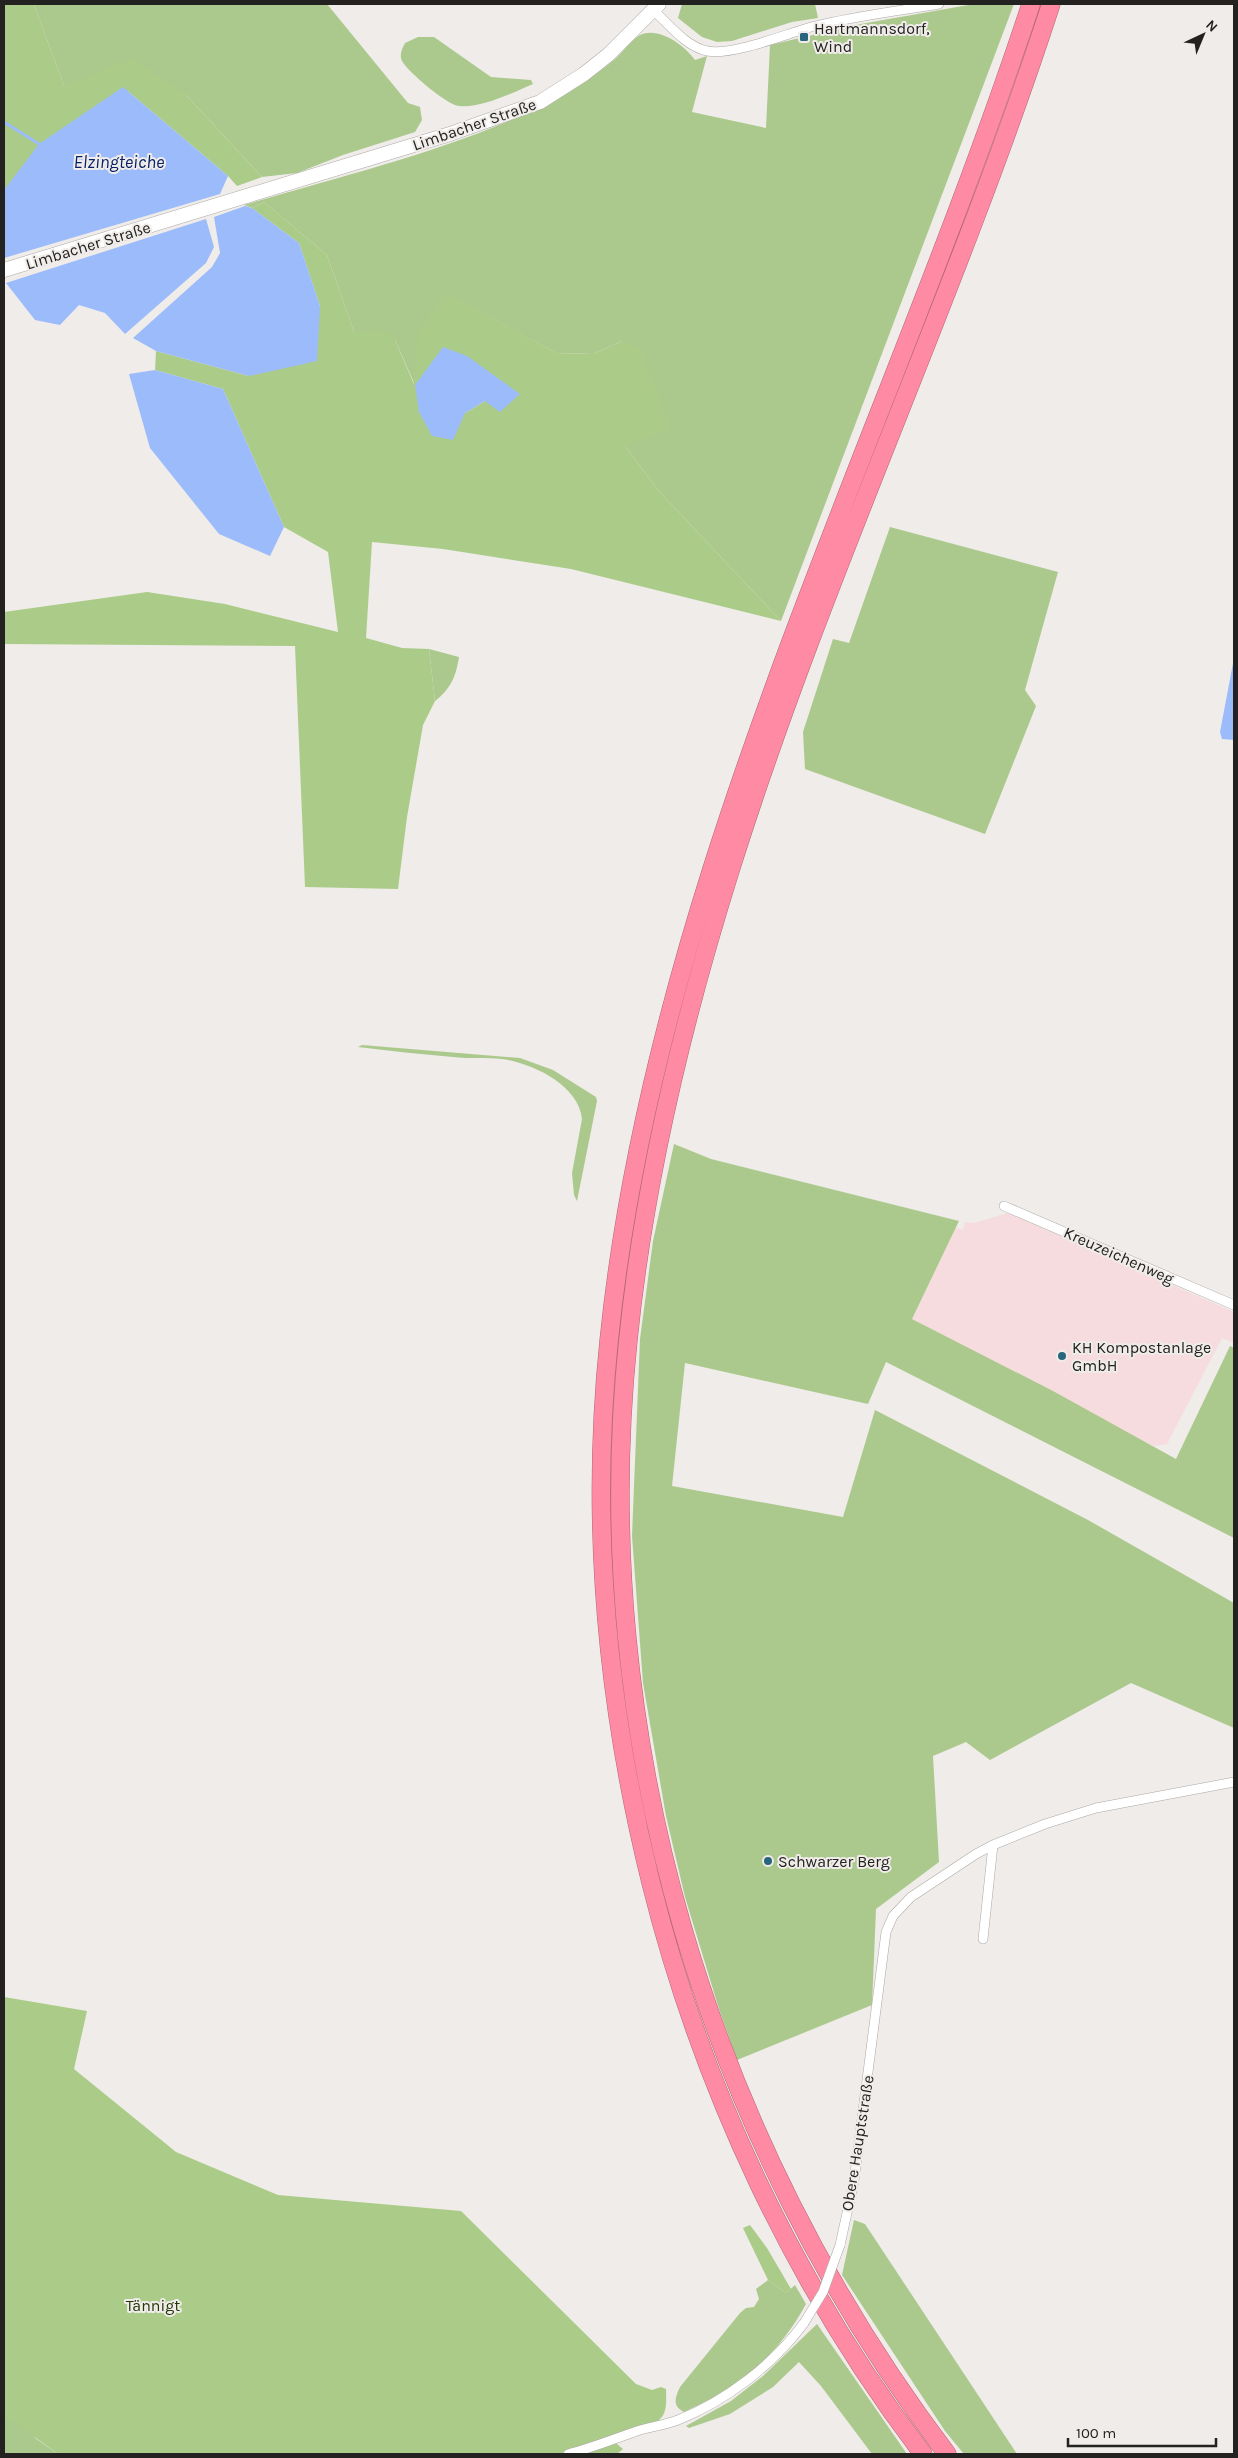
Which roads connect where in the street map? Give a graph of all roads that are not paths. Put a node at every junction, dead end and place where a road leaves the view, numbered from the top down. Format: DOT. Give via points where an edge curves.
graph roads {
  1 [pos="939,4"];
  2 [pos="656,7"];
  3 [pos="1049,9"];
  4 [pos="1029,11"];
  5 [pos="4,270"];
  6 [pos="1004,1206"];
  7 [pos="1234,1305"];
  8 [pos="1234,1782"];
  9 [pos="993,1845"];
  10 [pos="983,1939"];
  11 [pos="568,2454"];
  12 [pos="923,2454"];
  13 [pos="947,2454"];
  1 -- 2 [label="street, Limbacher Straße" via="818,25 716,52 695,46 674,30"];
  2 -- 5 [label="main road, Limbacher Straße" via="608,55 540,102 441,136"];
  3 -- 13 [label="highway" via="948,291 782,720 732,865 665,1114 646,1204 627,1346 621,1447 620,1533 633,1692 658,1832 675,1908 693,1967 740,2098 792,2210 856,2323"];
  4 -- 12 [label="highway" via="932,281 750,756 691,939 662,1042 630,1192 608,1344 603,1438 602,1528 606,1617 614,1692 640,1836 676,1975 723,2104 778,2221 842,2335 884,2402"];
  6 -- 7 [label="street, Kreuzeichenweg"];
  8 -- 9 [label="street, Obere Hauptstraße" via="1096,1808"];
  9 -- 10 [label="street"];
  9 -- 11 [label="street, Obere Hauptstraße, bridge" via="911,1897 901,1905 889,1924 854,2181 840,2246 823,2292 804,2323 789,2342 743,2383 698,2411"];
}
